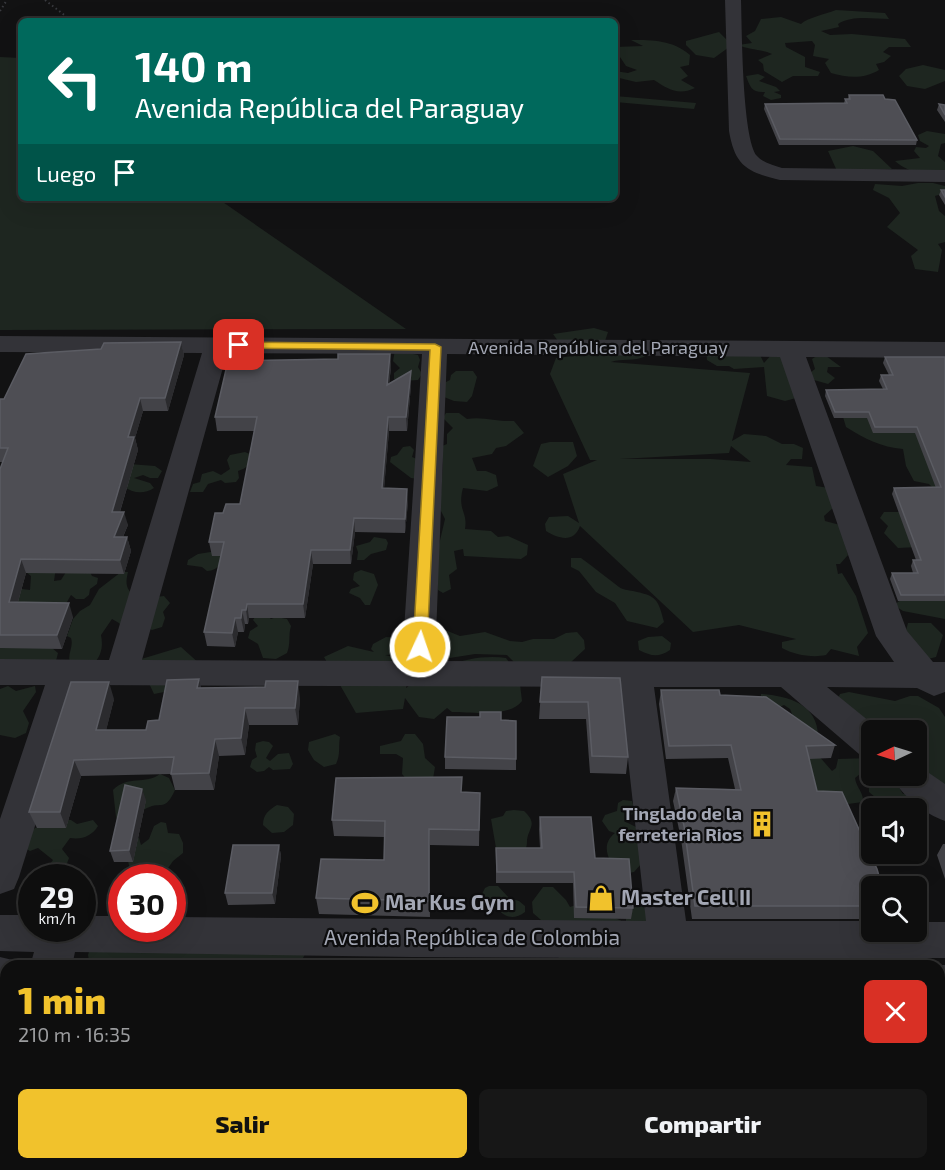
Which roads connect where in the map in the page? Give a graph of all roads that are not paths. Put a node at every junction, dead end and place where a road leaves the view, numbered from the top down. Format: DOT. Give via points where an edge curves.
graph roads {
  1 [pos="734,0"];
  2 [pos="945,176"];
  3 [pos="0,344"];
  4 [pos="217,345"];
  5 [pos="435,347"];
  6 [pos="790,349"];
  7 [pos="945,351"];
  8 [pos="0,672"];
  9 [pos="66,672"];
  10 [pos="122,672"];
  11 [pos="418,674"];
  12 [pos="636,675"];
  13 [pos="790,676"];
  14 [pos="938,680"];
  15 [pos="861,735"];
  16 [pos="921,786"];
  17 [pos="945,806"];
  18 [pos="0,877"];
  19 [pos="0,933"];
  20 [pos="945,940"];
  21 [pos="55,950"];
  22 [pos="411,952"];
  23 [pos="669,952"];
  24 [pos="769,953"];
  1 -- 2 [label="street" via="738,113 746,157 780,174"];
  3 -- 4 [label="street, Avenida República del Paraguay"];
  4 -- 5 [label="street, Avenida República del Paraguay"];
  4 -- 10 [label="street"];
  5 -- 6 [label="street, Avenida República del Paraguay"];
  5 -- 11 [label="street"];
  6 -- 7 [label="street, Avenida República del Paraguay"];
  6 -- 14 [label="street" via="892,636"];
  8 -- 9 [label="street"];
  9 -- 10 [label="street"];
  9 -- 18 [label="street"];
  10 -- 11 [label="street"];
  11 -- 12 [label="street"];
  12 -- 13 [label="street"];
  12 -- 23 [label="street"];
  13 -- 14 [label="street"];
  13 -- 15 [label="street"];
  16 -- 17 [label="street"];
  19 -- 21 [label="street, Avenida República de Colombia"];
  20 -- 24 [label="street, Avenida República de Colombia"];
  21 -- 22 [label="street, Avenida República de Colombia"];
  22 -- 23 [label="street, Avenida República de Colombia"];
  23 -- 24 [label="street, Avenida República de Colombia"];
}
